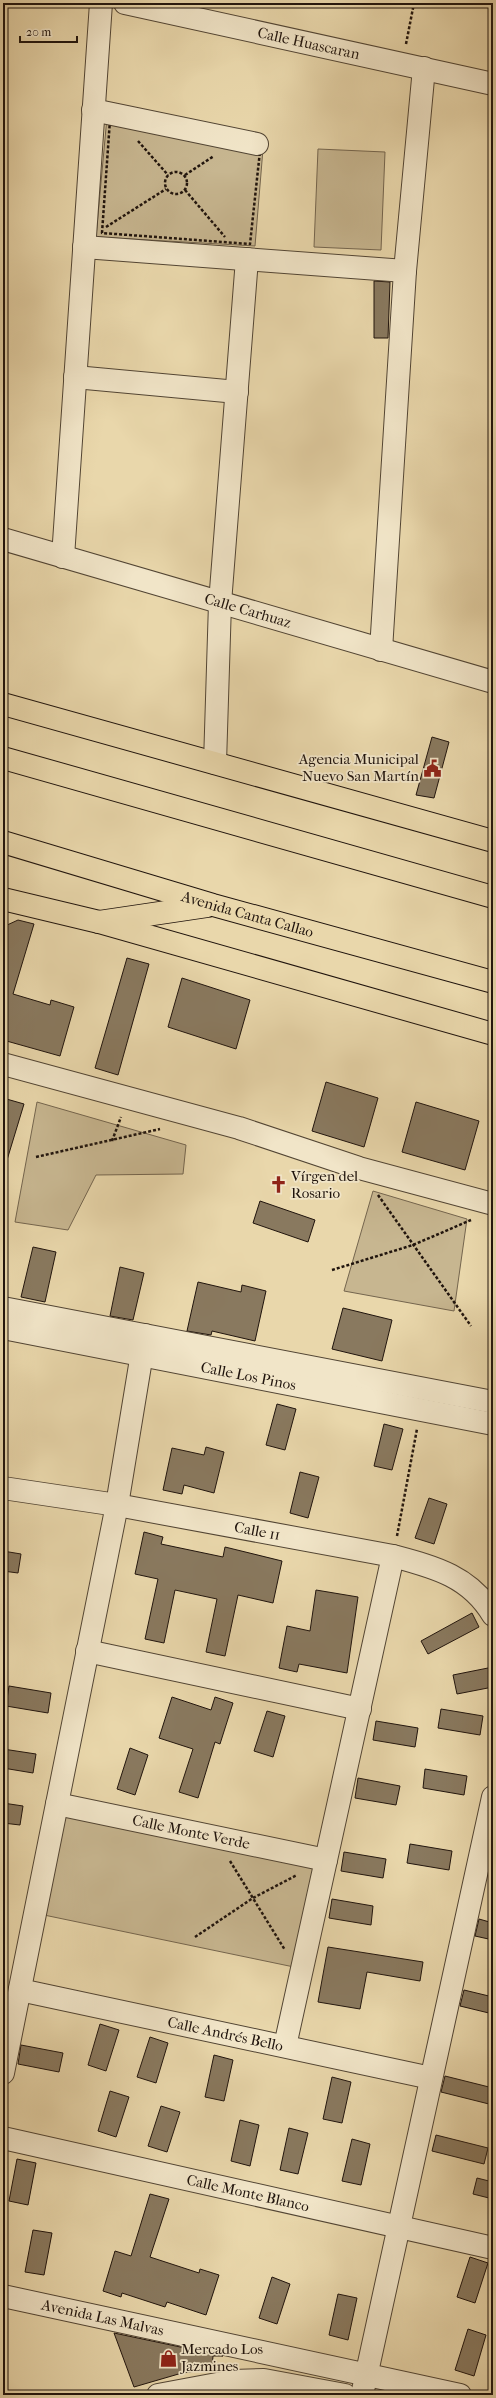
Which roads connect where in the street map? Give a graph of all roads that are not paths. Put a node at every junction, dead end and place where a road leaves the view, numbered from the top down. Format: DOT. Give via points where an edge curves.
graph roads {
  1 [pos="101,3"];
  2 [pos="125,3"];
  3 [pos="424,68"];
  4 [pos="493,84"];
  5 [pos="93,110"];
  6 [pos="257,144"];
  7 [pos="84,247"];
  8 [pos="247,259"];
  9 [pos="405,271"];
  10 [pos="75,377"];
  11 [pos="237,392"];
  12 [pos="3,539"];
  13 [pos="63,557"];
  14 [pos="220,603"];
  15 [pos="381,650"];
  16 [pos="493,682"];
  17 [pos="3,704"];
  18 [pos="3,758"];
  19 [pos="215,763"];
  20 [pos="3,842"];
  21 [pos="493,842"];
  22 [pos="493,897"];
  23 [pos="3,899"];
  24 [pos="213,905"];
  25 [pos="100,922"];
  26 [pos="493,982"];
  27 [pos="493,1034"];
  28 [pos="3,1064"];
  29 [pos="486,1210"];
  30 [pos="3,1308"];
  31 [pos="3,1328"];
  32 [pos="144,1344"];
  33 [pos="493,1402"];
  34 [pos="493,1424"];
  35 [pos="3,1488"];
  36 [pos="117,1505"];
  37 [pos="393,1556"];
  38 [pos="493,1615"];
  39 [pos="87,1651"];
  40 [pos="360,1709"];
  41 [pos="493,1797"];
  42 [pos="57,1804"];
  43 [pos="326,1860"];
  44 [pos="20,1990"];
  45 [pos="285,2046"];
  46 [pos="3,2073"];
  47 [pos="431,2078"];
  48 [pos="3,2138"];
  49 [pos="399,2227"];
  50 [pos="493,2248"];
  51 [pos="3,2296"];
  52 [pos="364,2385"];
  53 [pos="158,2395"];
  54 [pos="344,2395"];
  55 [pos="460,2395"];
  1 -- 5 [label="street"];
  2 -- 3 [label="street, Calle Huascaran"];
  3 -- 4 [label="street, Calle Huascaran"];
  3 -- 9 [label="street"];
  5 -- 6 [label="street"];
  5 -- 7 [label="street"];
  7 -- 8 [label="street"];
  7 -- 10 [label="street"];
  8 -- 9 [label="street"];
  8 -- 11 [label="street"];
  9 -- 15 [label="street"];
  10 -- 11 [label="street"];
  10 -- 13 [label="street"];
  11 -- 14 [label="street"];
  12 -- 13 [label="street, Calle Carhuaz"];
  13 -- 14 [label="street, Calle Carhuaz"];
  14 -- 15 [label="street, Calle Carhuaz"];
  14 -- 19 [label="street"];
  15 -- 16 [label="street, Calle Carhuaz"];
  17 -- 19 [label="main road"];
  18 -- 22 [label="main road"];
  19 -- 21 [label="main road"];
  20 -- 24 [label="main road, Avenida Canta Callao"];
  23 -- 25 [label="main road"];
  24 -- 25 [label="main road"];
  24 -- 26 [label="main road, Avenida Canta Callao"];
  25 -- 27 [label="main road"];
  28 -- 29 [label="street" via="239,1128"];
  30 -- 32 [label="street, Calle Los Pinos"];
  31 -- 32 [label="street, Calle Los Pinos"];
  32 -- 33 [label="street, Calle Los Pinos"];
  32 -- 34 [label="street, Calle Los Pinos"];
  32 -- 36 [label="street"];
  35 -- 36 [label="street, Calle 11"];
  36 -- 37 [label="street, Calle 11"];
  36 -- 39 [label="street"];
  37 -- 38 [label="street, Calle 11" via="436,1567 459,1579 487,1604"];
  37 -- 40 [label="street"];
  39 -- 40 [label="street"];
  39 -- 42 [label="street"];
  40 -- 43 [label="street"];
  41 -- 47 [label="street"];
  42 -- 43 [label="street, Calle Monte Verde"];
  42 -- 44 [label="street"];
  43 -- 45 [label="street"];
  44 -- 45 [label="street, Calle Andrés Bello"];
  44 -- 46 [label="street"];
  45 -- 47 [label="street, Calle Andrés Bello"];
  47 -- 49 [label="street"];
  48 -- 49 [label="street, Calle Monte Blanco"];
  49 -- 50 [label="street, Calle Monte Blanco"];
  49 -- 52 [label="street"];
  51 -- 52 [label="street, Avenida Las Malvas"];
  52 -- 55 [label="street, Avenida Las Malvas"];
  53 -- 54 [label="street" via="233,2381 264,2380"];
}
